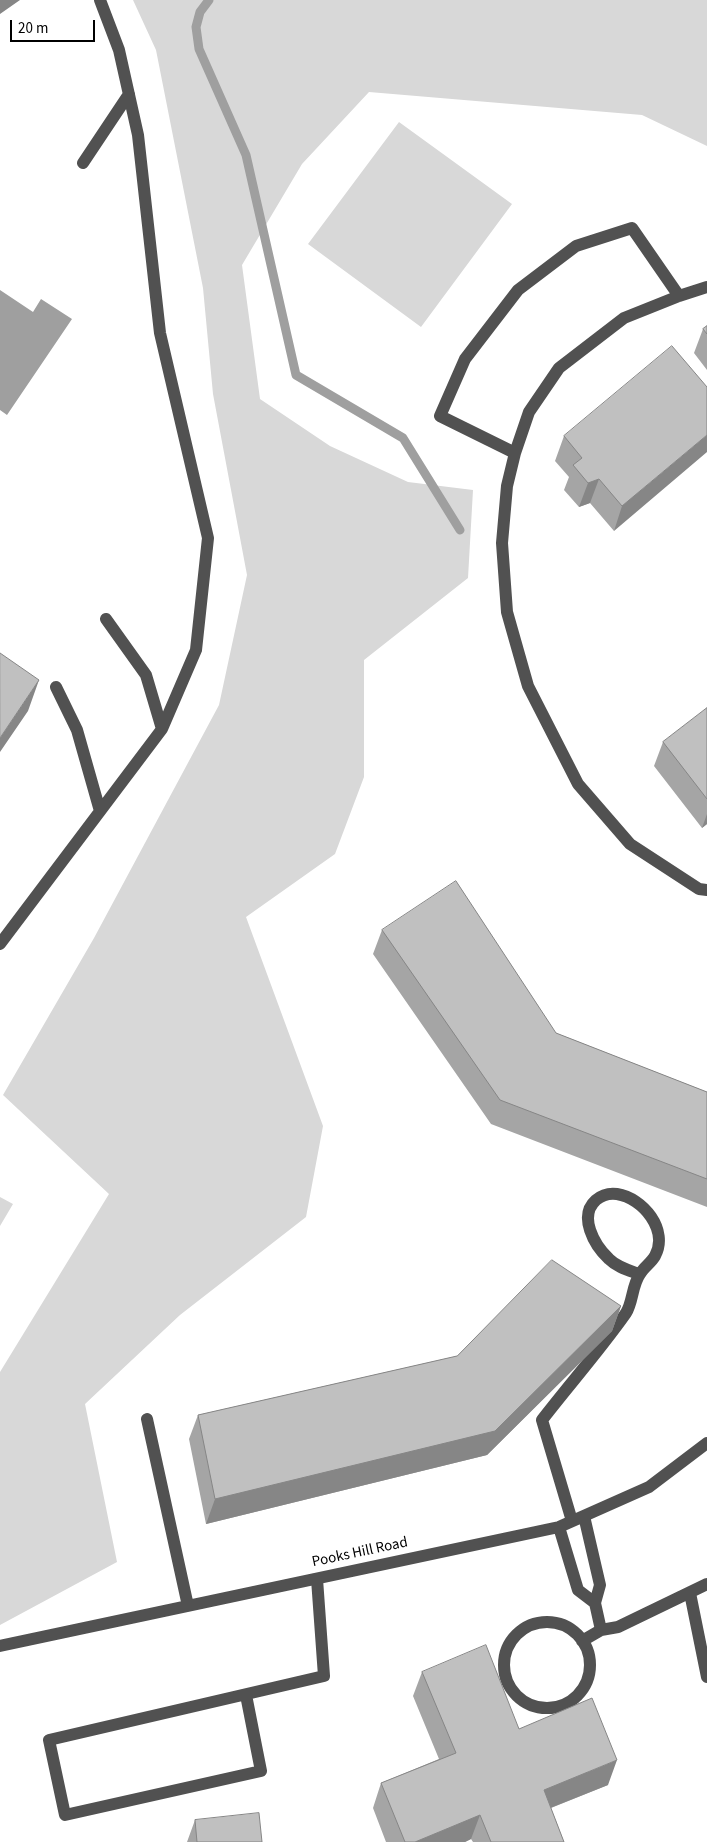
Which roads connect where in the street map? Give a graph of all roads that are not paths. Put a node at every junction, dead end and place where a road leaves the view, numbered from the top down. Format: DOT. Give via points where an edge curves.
graph roads {
  1 [pos="100,0"];
  2 [pos="129,94"];
  3 [pos="84,163"];
  4 [pos="707,287"];
  5 [pos="679,296"];
  6 [pos="515,453"];
  7 [pos="106,619"];
  8 [pos="56,686"];
  9 [pos="162,729"];
  10 [pos="100,811"];
  11 [pos="707,890"];
  12 [pos="0,944"];
  13 [pos="639,1274"];
  14 [pos="147,1419"];
  15 [pos="707,1443"];
  16 [pos="584,1516"];
  17 [pos="572,1521"];
  18 [pos="559,1527"];
  19 [pos="317,1578"];
  20 [pos="707,1584"];
  21 [pos="690,1593"];
  22 [pos="595,1603"];
  23 [pos="188,1606"];
  24 [pos="601,1630"];
  25 [pos="582,1641"];
  26 [pos="0,1646"];
  27 [pos="707,1677"];
  28 [pos="246,1695"];
  1 -- 2 [label="street" via="119,50"];
  2 -- 3 [label="street"];
  2 -- 9 [label="street" via="138,135 160,332 208,538 196,650"];
  4 -- 5 [label="street"];
  5 -- 6 [label="street" via="624,318 559,368 529,412"];
  5 -- 6 [label="street" via="632,228 576,246 518,290 465,359 440,416"];
  6 -- 11 [label="street" via="507,486 502,543 507,612 528,686 578,784 630,844 698,889"];
  7 -- 9 [label="street" via="146,675"];
  8 -- 10 [label="street" via="77,730"];
  9 -- 10 [label="street"];
  10 -- 12 [label="street"];
  13 -- 13 [label="street" via="656,1255 657,1229 638,1201 616,1194 601,1196 590,1205 590,1233 608,1259"];
  13 -- 17 [label="street" via="627,1311 542,1420"];
  14 -- 23 [label="street"];
  15 -- 16 [label="street, Pooks Hill Road" via="649,1487"];
  16 -- 17 [label="street, Pooks Hill Road"];
  16 -- 22 [label="street" via="600,1585"];
  17 -- 18 [label="street, Pooks Hill Road"];
  18 -- 19 [label="street, Pooks Hill Road"];
  18 -- 22 [label="street" via="578,1590"];
  19 -- 23 [label="street, Pooks Hill Road"];
  19 -- 28 [label="street" via="324,1676"];
  20 -- 21 [label="street"];
  21 -- 24 [label="street" via="618,1627"];
  21 -- 27 [label="street"];
  22 -- 24 [label="street"];
  23 -- 26 [label="street, Pooks Hill Road"];
  24 -- 25 [label="street"];
  25 -- 25 [label="street" via="572,1630 560,1624 538,1624 519,1632 504,1657 504,1672 509,1686 518,1697 540,1707 552,1708 570,1701 583,1688 588,1677 588,1652"];
  28 -- 28 [label="street" via="49,1740 65,1815 261,1771"];
}
